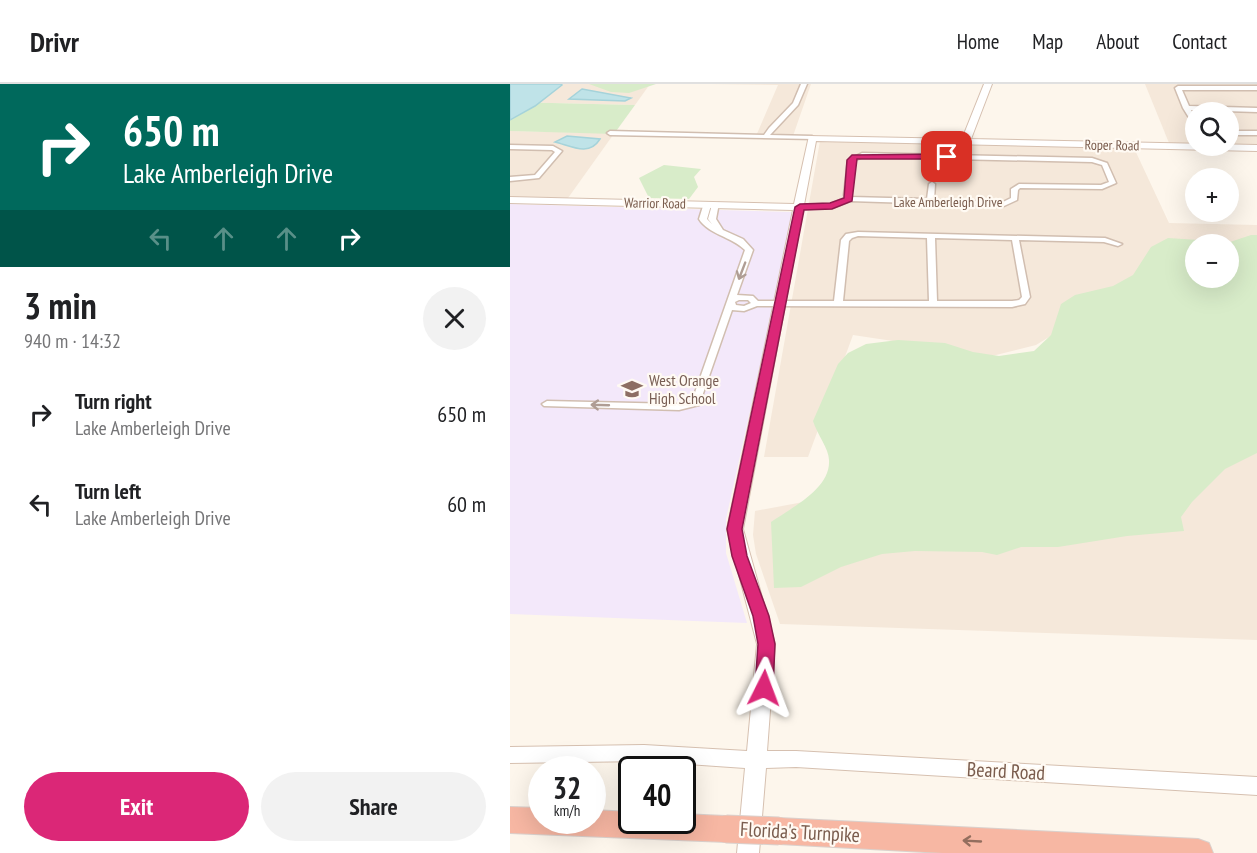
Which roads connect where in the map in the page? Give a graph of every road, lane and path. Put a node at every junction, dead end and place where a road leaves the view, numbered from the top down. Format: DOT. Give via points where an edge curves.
graph roads {
  1 [pos="804,84"];
  2 [pos="988,84"];
  3 [pos="1257,88"];
  4 [pos="1185,106"];
  5 [pos="1239,109"];
  6 [pos="1257,110"];
  7 [pos="610,133"];
  8 [pos="1239,133"];
  9 [pos="1257,133"];
  10 [pos="766,137"];
  11 [pos="812,138"];
  12 [pos="966,141"];
  13 [pos="510,147"];
  14 [pos="1257,148"];
  15 [pos="968,157"];
  16 [pos="510,179"];
  17 [pos="932,184"];
  18 [pos="849,199"];
  19 [pos="510,200"];
  20 [pos="930,202"];
  21 [pos="712,205"];
  22 [pos="800,207"];
  23 [pos="931,236"];
  24 [pos="1016,238"];
  25 [pos="1118,244"];
  26 [pos="730,302"];
  27 [pos="779,303"];
  28 [pos="838,304"];
  29 [pos="933,304"];
  30 [pos="547,404"];
  31 [pos="510,755"];
  32 [pos="756,760"];
  33 [pos="1257,786"];
  34 [pos="510,820"];
  35 [pos="748,853"];
  36 [pos="1198,853"];
  1 -- 10 [label="street" via="796,104"];
  2 -- 12 [label="street"];
  3 -- 4 [label="street" via="1181,87 1177,90"];
  5 -- 6 [label="street"];
  7 -- 10 [label="street"];
  8 -- 9 [label="street"];
  10 -- 11 [label="street"];
  11 -- 12 [label="street, Roper Road"];
  11 -- 22 [label="street"];
  12 -- 14 [label="street, Roper Road"];
  12 -- 15 [label="street"];
  13 -- 16 [label="street" via="559,151 537,177"];
  15 -- 18 [label="street, Lake Amberleigh Drive" via="855,157 851,160"];
  15 -- 20 [label="street, Lake Amberleigh Drive" via="1101,162 1106,164 1113,183 1102,187 1019,186 1014,189 1015,199 1004,204"];
  17 -- 20 [label="street"];
  18 -- 20 [label="street, Lake Amberleigh Drive"];
  18 -- 22 [label="street, Lake Amberleigh Drive" via="832,206"];
  19 -- 21 [label="street, Warrior Road"];
  21 -- 22 [label="street, Warrior Road"];
  21 -- 26 [label="street, one-way" via="703,219 706,224 749,250"];
  22 -- 27 [label="street"];
  23 -- 24 [label="street"];
  23 -- 28 [label="street" via="849,236 845,240"];
  23 -- 29 [label="street"];
  24 -- 25 [label="street" via="1105,240"];
  24 -- 29 [label="street" via="1026,297 1022,302"];
  26 -- 27 [label="street" via="744,297 755,303"];
  26 -- 30 [label="street, one-way" via="693,406"];
  27 -- 28 [label="street"];
  27 -- 32 [label="street" via="735,529 739,556 761,616 766,644"];
  28 -- 29 [label="street"];
  31 -- 32 [label="street, Beard Road" via="644,753"];
  32 -- 33 [label="street, Beard Road" via="796,759"];
  32 -- 35 [label="street"];
  36 -- 34 [label="highway, Florida's Turnpike, one-way, bridge"];
}
